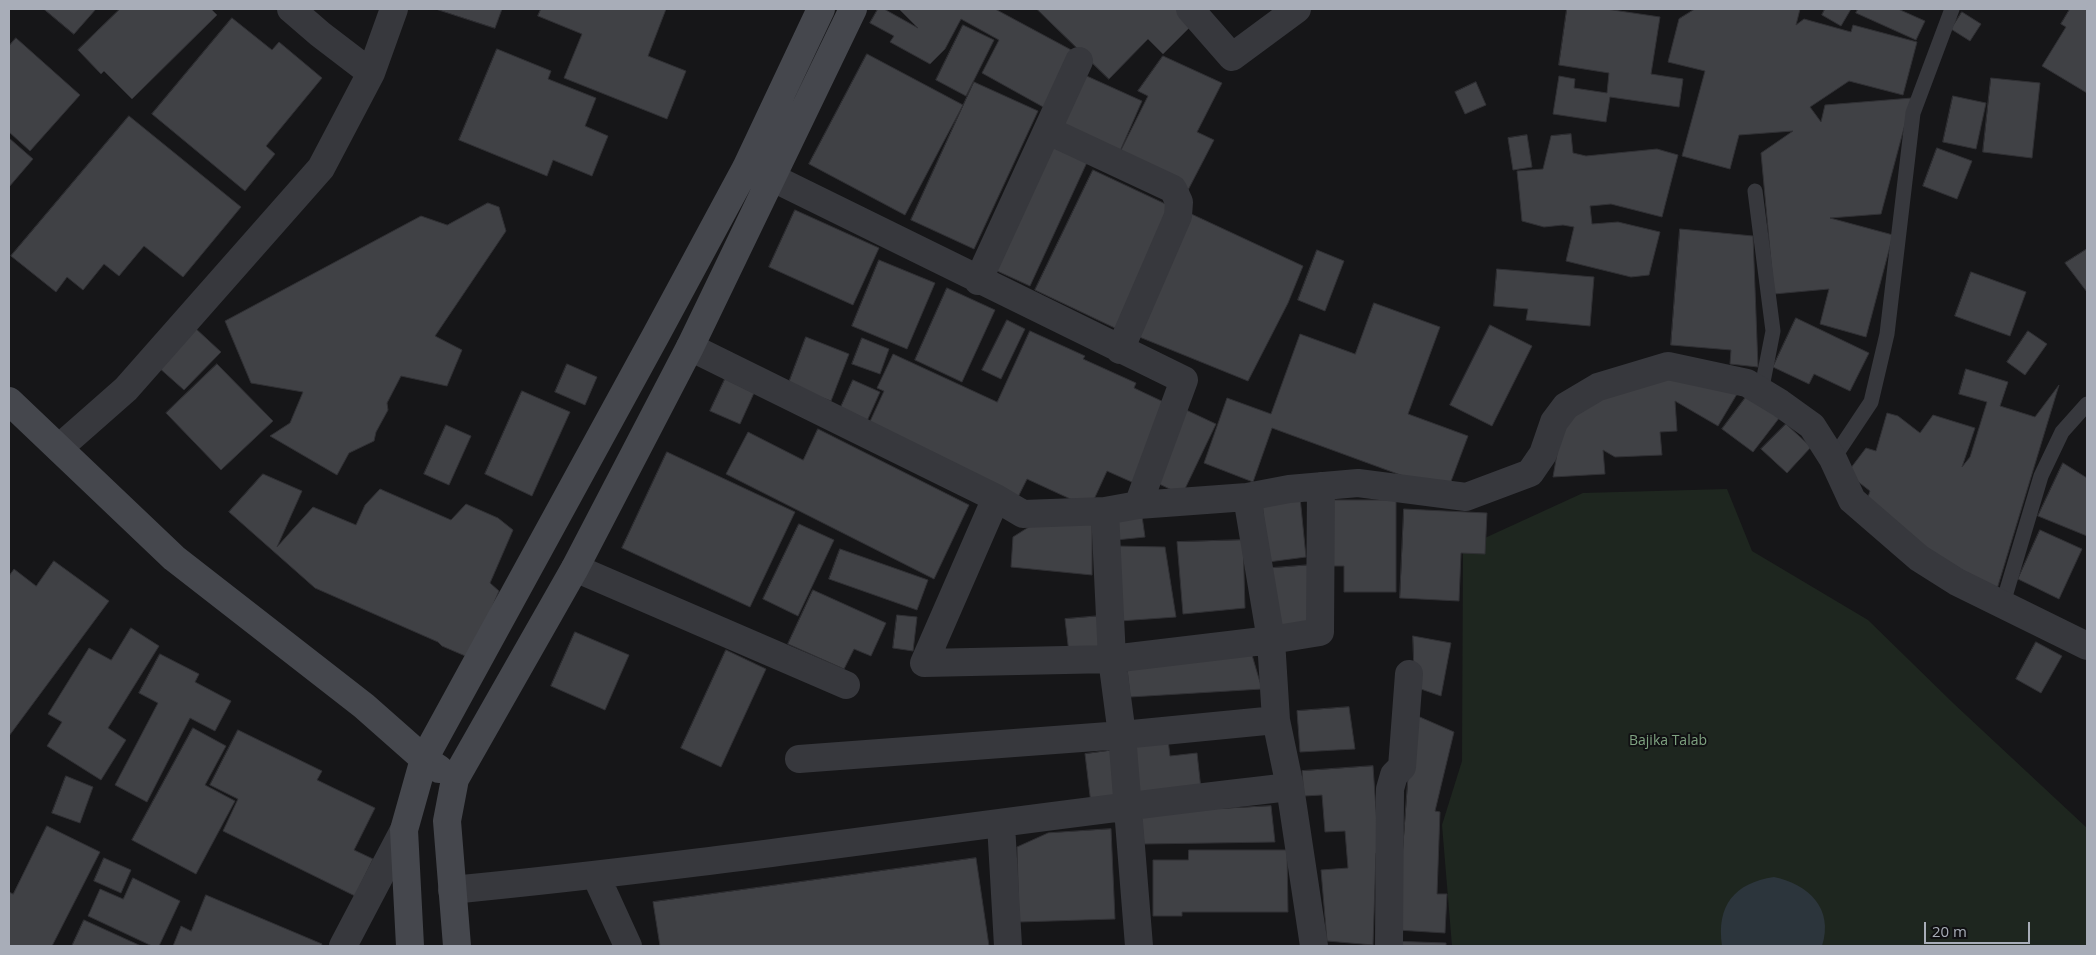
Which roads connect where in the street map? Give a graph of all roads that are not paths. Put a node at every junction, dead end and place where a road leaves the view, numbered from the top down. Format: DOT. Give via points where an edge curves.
graph roads {
  1 [pos="291,9"];
  2 [pos="394,9"];
  3 [pos="821,9"];
  4 [pos="853,9"];
  5 [pos="1190,9"];
  6 [pos="1297,9"];
  7 [pos="1952,9"];
  8 [pos="1080,61"];
  9 [pos="371,73"];
  10 [pos="1049,131"];
  11 [pos="773,178"];
  12 [pos="1755,191"];
  13 [pos="978,280"];
  14 [pos="690,347"];
  15 [pos="1120,350"];
  16 [pos="1761,392"];
  17 [pos="9,401"];
  18 [pos="2087,404"];
  19 [pos="59,448"];
  20 [pos="1833,459"];
  21 [pos="1320,486"];
  22 [pos="1246,497"];
  23 [pos="996,498"];
  24 [pos="1138,505"];
  25 [pos="1105,511"];
  26 [pos="575,568"];
  27 [pos="2003,603"];
  28 [pos="1271,640"];
  29 [pos="2087,646"];
  30 [pos="1112,659"];
  31 [pos="1409,674"];
  32 [pos="846,686"];
  33 [pos="1276,720"];
  34 [pos="1122,735"];
  35 [pos="424,759"];
  36 [pos="800,759"];
  37 [pos="455,779"];
  38 [pos="1290,788"];
  39 [pos="1127,805"];
  40 [pos="1001,824"];
  41 [pos="404,830"];
  42 [pos="596,876"];
  43 [pos="452,890"];
  44 [pos="343,946"];
  45 [pos="410,946"];
  46 [pos="457,946"];
  47 [pos="628,946"];
  48 [pos="1008,946"];
  49 [pos="1139,946"];
  50 [pos="1314,946"];
  51 [pos="1389,946"];
  1 -- 9 [label="street"];
  2 -- 9 [label="street"];
  3 -- 35 [label="street" via="746,168"];
  4 -- 11 [label="street"];
  5 -- 6 [label="street" via="1232,57"];
  7 -- 20 [label="lane" via="1913,113 1887,334 1871,402"];
  8 -- 10 [label="street"];
  9 -- 19 [label="street" via="321,168 126,388"];
  10 -- 13 [label="street"];
  10 -- 15 [label="street" via="1173,189 1179,202 1178,216"];
  11 -- 13 [label="street"];
  11 -- 14 [label="street"];
  12 -- 16 [label="lane" via="1773,331"];
  13 -- 15 [label="street"];
  14 -- 23 [label="street"];
  14 -- 26 [label="street"];
  15 -- 24 [label="street" via="1184,380"];
  16 -- 20 [label="street" via="1812,426"];
  16 -- 21 [label="street" via="1747,383 1668,366 1598,387 1566,406 1554,422 1543,454 1530,473 1466,497 1358,483"];
  17 -- 19 [label="street"];
  18 -- 27 [label="lane" via="2062,432 2041,476"];
  19 -- 35 [label="street" via="174,558 364,706"];
  20 -- 27 [label="street" via="1852,500 1919,558 1957,582"];
  21 -- 22 [label="street"];
  21 -- 28 [label="street" via="1320,632"];
  22 -- 24 [label="street"];
  22 -- 28 [label="street"];
  23 -- 25 [label="street" via="1023,514"];
  23 -- 30 [label="street" via="924,663"];
  24 -- 25 [label="street"];
  25 -- 30 [label="street"];
  26 -- 32 [label="street"];
  26 -- 37 [label="street"];
  27 -- 29 [label="street"];
  28 -- 30 [label="street"];
  28 -- 33 [label="street"];
  30 -- 34 [label="street"];
  31 -- 51 [label="street" via="1402,767 1394,776 1390,789"];
  33 -- 34 [label="street"];
  33 -- 38 [label="street"];
  34 -- 36 [label="street"];
  34 -- 39 [label="street"];
  35 -- 37 [label="street"];
  35 -- 41 [label="street"];
  37 -- 43 [label="street" via="447,821"];
  38 -- 39 [label="street"];
  38 -- 50 [label="street"];
  39 -- 40 [label="street"];
  39 -- 49 [label="street"];
  40 -- 42 [label="street"];
  40 -- 48 [label="street"];
  41 -- 44 [label="street"];
  41 -- 45 [label="street"];
  42 -- 43 [label="street"];
  42 -- 47 [label="street"];
  43 -- 46 [label="street"];
}
